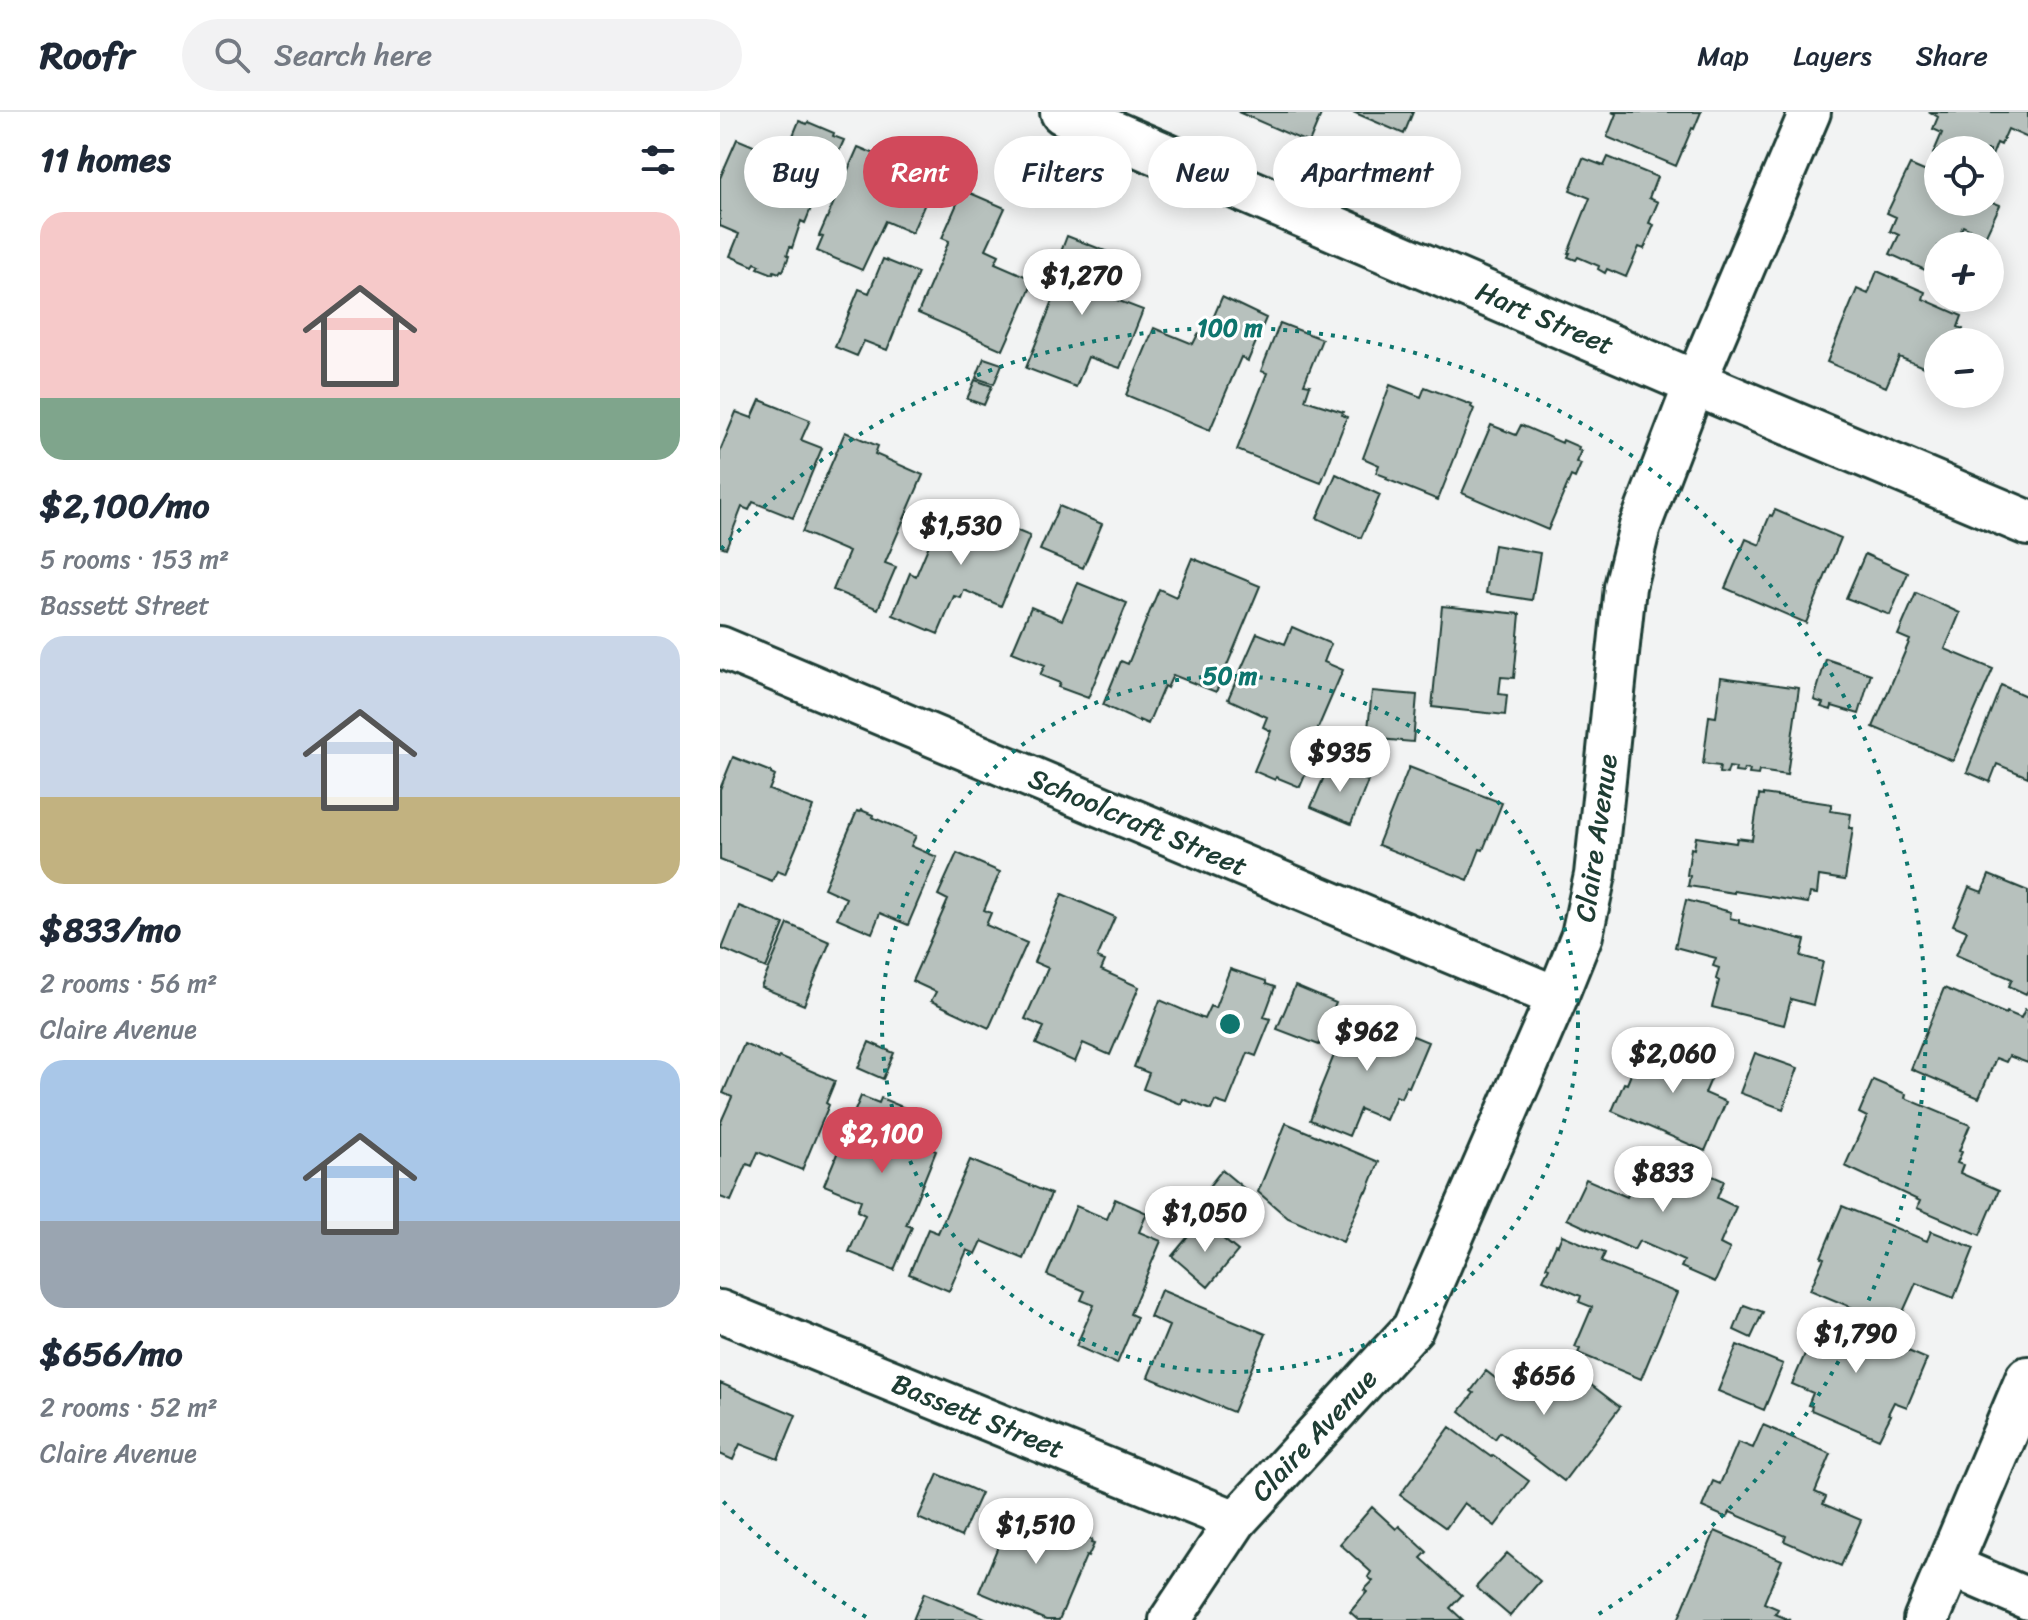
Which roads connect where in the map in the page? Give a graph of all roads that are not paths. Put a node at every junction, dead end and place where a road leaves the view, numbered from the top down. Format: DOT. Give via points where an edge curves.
graph roads {
  1 [pos="1810,112"];
  2 [pos="1070,113"];
  3 [pos="1695,383"];
  4 [pos="2028,523"];
  5 [pos="720,647"];
  6 [pos="1557,997"];
  7 [pos="720,1311"];
  8 [pos="2028,1379"];
  9 [pos="1236,1521"];
  10 [pos="1949,1565"];
  11 [pos="2028,1599"];
  12 [pos="1170,1620"];
  13 [pos="1926,1620"];
  1 -- 3 [label="street, Claire Avenue"];
  2 -- 3 [label="street, Hart Street"];
  3 -- 4 [label="street, Hart Street"];
  3 -- 6 [label="street, Claire Avenue" via="1640,526 1625,587 1595,875 1582,935"];
  5 -- 6 [label="street, Schoolcraft Street"];
  6 -- 9 [label="street, Claire Avenue" via="1413,1328"];
  7 -- 9 [label="street, Bassett Street"];
  8 -- 10 [label="street"];
  9 -- 12 [label="street, Claire Avenue"];
  10 -- 11 [label="street"];
  10 -- 13 [label="street"];
}
